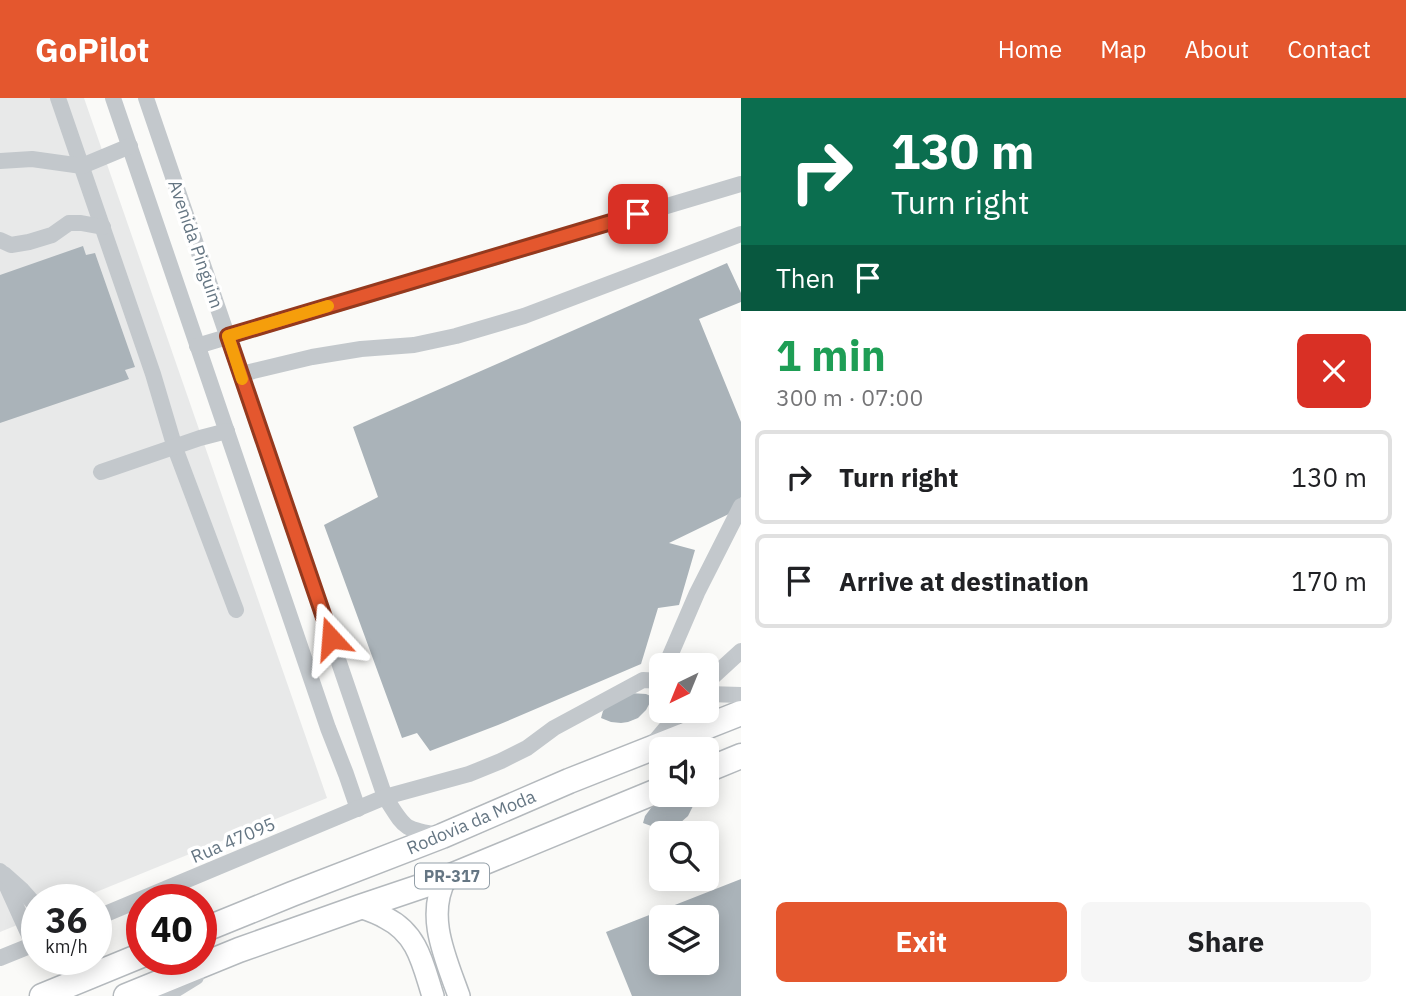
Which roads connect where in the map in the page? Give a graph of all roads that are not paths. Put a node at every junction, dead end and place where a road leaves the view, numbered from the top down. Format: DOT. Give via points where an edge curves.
graph roads {
  1 [pos="58,98"];
  2 [pos="113,98"];
  3 [pos="146,98"];
  4 [pos="130,146"];
  5 [pos="0,161"];
  6 [pos="82,166"];
  7 [pos="741,184"];
  8 [pos="103,227"];
  9 [pos="741,234"];
  10 [pos="0,240"];
  11 [pos="228,336"];
  12 [pos="197,346"];
  13 [pos="241,374"];
  14 [pos="228,431"];
  15 [pos="175,447"];
  16 [pos="101,472"];
  17 [pos="741,506"];
  18 [pos="236,610"];
  19 [pos="741,651"];
  20 [pos="672,653"];
  21 [pos="719,671"];
  22 [pos="649,679"];
  23 [pos="719,694"];
  24 [pos="741,695"];
  25 [pos="741,713"];
  26 [pos="671,723"];
  27 [pos="659,737"];
  28 [pos="681,737"];
  29 [pos="649,750"];
  30 [pos="741,756"];
  31 [pos="719,765"];
  32 [pos="649,794"];
  33 [pos="385,797"];
  34 [pos="358,809"];
  35 [pos="442,836"];
  36 [pos="0,870"];
  37 [pos="446,878"];
  38 [pos="21,889"];
  39 [pos="360,906"];
  40 [pos="112,911"];
  41 [pos="21,914"];
  42 [pos="217,924"];
  43 [pos="21,950"];
  44 [pos="239,950"];
  45 [pos="0,958"];
  46 [pos="126,962"];
  47 [pos="42,996"];
  48 [pos="126,996"];
  49 [pos="165,996"];
  50 [pos="433,996"];
  51 [pos="459,996"];
  1 -- 6 [label="street"];
  2 -- 4 [label="street, Avenida Pinguim"];
  3 -- 11 [label="street, Avenida Pinguim"];
  4 -- 6 [label="street"];
  4 -- 12 [label="street, Avenida Pinguim"];
  5 -- 6 [label="street" via="32,159"];
  6 -- 8 [label="street"];
  7 -- 11 [label="street"];
  8 -- 10 [label="street" via="69,223 52,235 29,242 11,245"];
  8 -- 15 [label="street"];
  9 -- 13 [label="street" via="524,316 456,336 312,357"];
  11 -- 12 [label="street"];
  11 -- 13 [label="street, Avenida Pinguim"];
  12 -- 14 [label="street, Avenida Pinguim"];
  13 -- 33 [label="street, Avenida Pinguim"];
  14 -- 15 [label="street"];
  14 -- 34 [label="street, Avenida Pinguim"];
  15 -- 16 [label="street"];
  15 -- 18 [label="street"];
  17 -- 20 [label="street"];
  19 -- 21 [label="street"];
  22 -- 33 [label="street, Rua 47095" via="501,761"];
  23 -- 24 [label="street"];
  25 -- 28 [label="highway, Rodovia da Moda / PR-317"];
  26 -- 27 [label="street"];
  29 -- 35 [label="highway, Rodovia da Moda / PR-317"];
  30 -- 31 [label="highway"];
  32 -- 37 [label="highway, PR-317"];
  33 -- 34 [label="street, Rua 47095"];
  33 -- 35 [label="street, Avenida Pinguim" via="403,825"];
  34 -- 40 [label="street, Rua 47095"];
  35 -- 42 [label="highway, Rodovia da Moda / PR-317"];
  36 -- 38 [label="street"];
  36 -- 41 [label="street"];
  37 -- 39 [label="highway, PR-317"];
  37 -- 51 [label="main road" via="439,890 439,938"];
  39 -- 44 [label="highway, PR-317"];
  39 -- 50 [label="main road" via="406,932 417,948"];
  43 -- 45 [label="street"];
  44 -- 48 [label="highway, PR-317"];
  44 -- 49 [label="street"];
  46 -- 47 [label="highway"];
}
